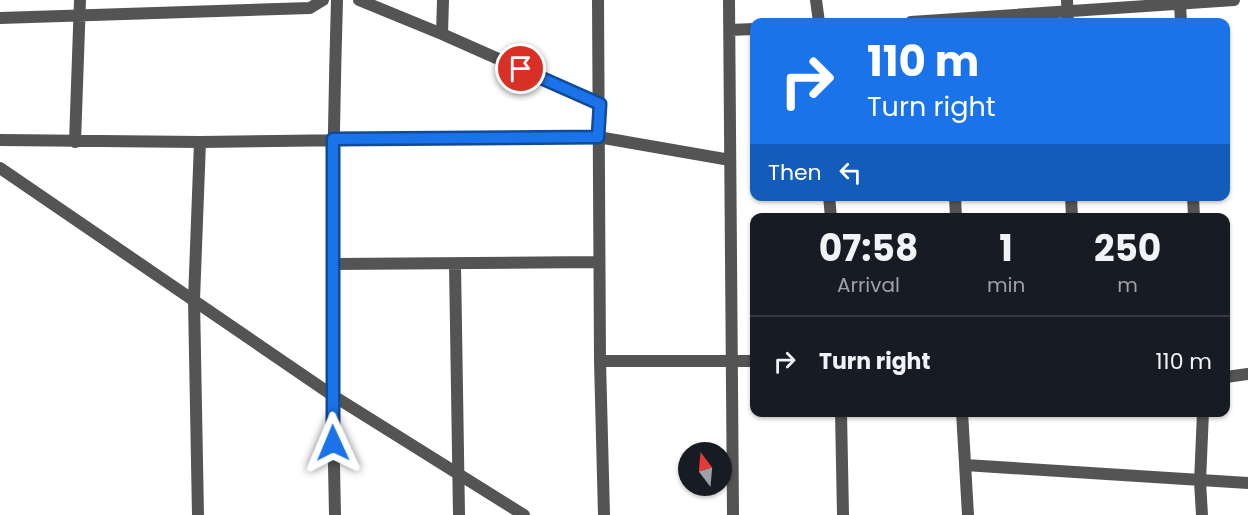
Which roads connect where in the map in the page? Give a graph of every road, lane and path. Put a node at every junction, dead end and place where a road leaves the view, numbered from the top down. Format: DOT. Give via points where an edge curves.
graph roads {
  1 [pos="80,0"];
  2 [pos="323,0"];
  3 [pos="337,0"];
  4 [pos="359,0"];
  5 [pos="443,0"];
  6 [pos="598,0"];
  7 [pos="729,0"];
  8 [pos="816,0"];
  9 [pos="1234,0"];
  10 [pos="1180,4"];
  11 [pos="1068,12"];
  12 [pos="80,16"];
  13 [pos="0,18"];
  14 [pos="818,18"];
  15 [pos="992,18"];
  16 [pos="1181,18"];
  17 [pos="750,29"];
  18 [pos="730,30"];
  19 [pos="442,34"];
  20 [pos="600,104"];
  21 [pos="598,137"];
  22 [pos="333,139"];
  23 [pos="0,140"];
  24 [pos="75,142"];
  25 [pos="200,142"];
  26 [pos="730,160"];
  27 [pos="0,168"];
  28 [pos="599,262"];
  29 [pos="333,264"];
  30 [pos="455,264"];
  31 [pos="194,300"];
  32 [pos="600,361"];
  33 [pos="731,361"];
  34 [pos="750,361"];
  35 [pos="1248,374"];
  36 [pos="1230,376"];
  37 [pos="332,395"];
  38 [pos="841,417"];
  39 [pos="962,417"];
  40 [pos="1203,417"];
  41 [pos="965,465"];
  42 [pos="459,476"];
  43 [pos="1200,482"];
  44 [pos="1248,483"];
  45 [pos="198,515"];
  46 [pos="335,515"];
  47 [pos="459,515"];
  48 [pos="524,515"];
  49 [pos="604,515"];
  50 [pos="733,515"];
  51 [pos="843,515"];
  52 [pos="968,515"];
  53 [pos="1202,515"];
  1 -- 12 [label="street"];
  2 -- 12 [label="street" via="310,8"];
  3 -- 22 [label="street"];
  4 -- 19 [label="street"];
  5 -- 19 [label="street"];
  6 -- 20 [label="street"];
  7 -- 18 [label="street"];
  8 -- 14 [label="street"];
  9 -- 10 [label="street"];
  10 -- 11 [label="street"];
  10 -- 16 [label="street"];
  11 -- 15 [label="street"];
  12 -- 13 [label="street"];
  12 -- 24 [label="street"];
  17 -- 18 [label="street"];
  18 -- 26 [label="street"];
  19 -- 20 [label="street"];
  20 -- 21 [label="street"];
  21 -- 22 [label="street"];
  21 -- 26 [label="street"];
  21 -- 28 [label="street"];
  22 -- 25 [label="street"];
  22 -- 29 [label="street"];
  23 -- 24 [label="street"];
  24 -- 25 [label="street"];
  25 -- 31 [label="street"];
  26 -- 33 [label="street"];
  27 -- 31 [label="street"];
  28 -- 30 [label="street"];
  28 -- 32 [label="street"];
  29 -- 30 [label="street"];
  29 -- 37 [label="street"];
  30 -- 42 [label="street"];
  31 -- 37 [label="street"];
  31 -- 45 [label="street"];
  32 -- 33 [label="street"];
  32 -- 49 [label="street"];
  33 -- 34 [label="street"];
  33 -- 50 [label="street"];
  35 -- 36 [label="street"];
  37 -- 42 [label="street"];
  37 -- 46 [label="street"];
  38 -- 51 [label="street"];
  39 -- 41 [label="street"];
  40 -- 43 [label="street"];
  41 -- 43 [label="street"];
  41 -- 52 [label="street"];
  42 -- 47 [label="street"];
  42 -- 48 [label="street"];
  43 -- 44 [label="street"];
  43 -- 53 [label="street"];
}
